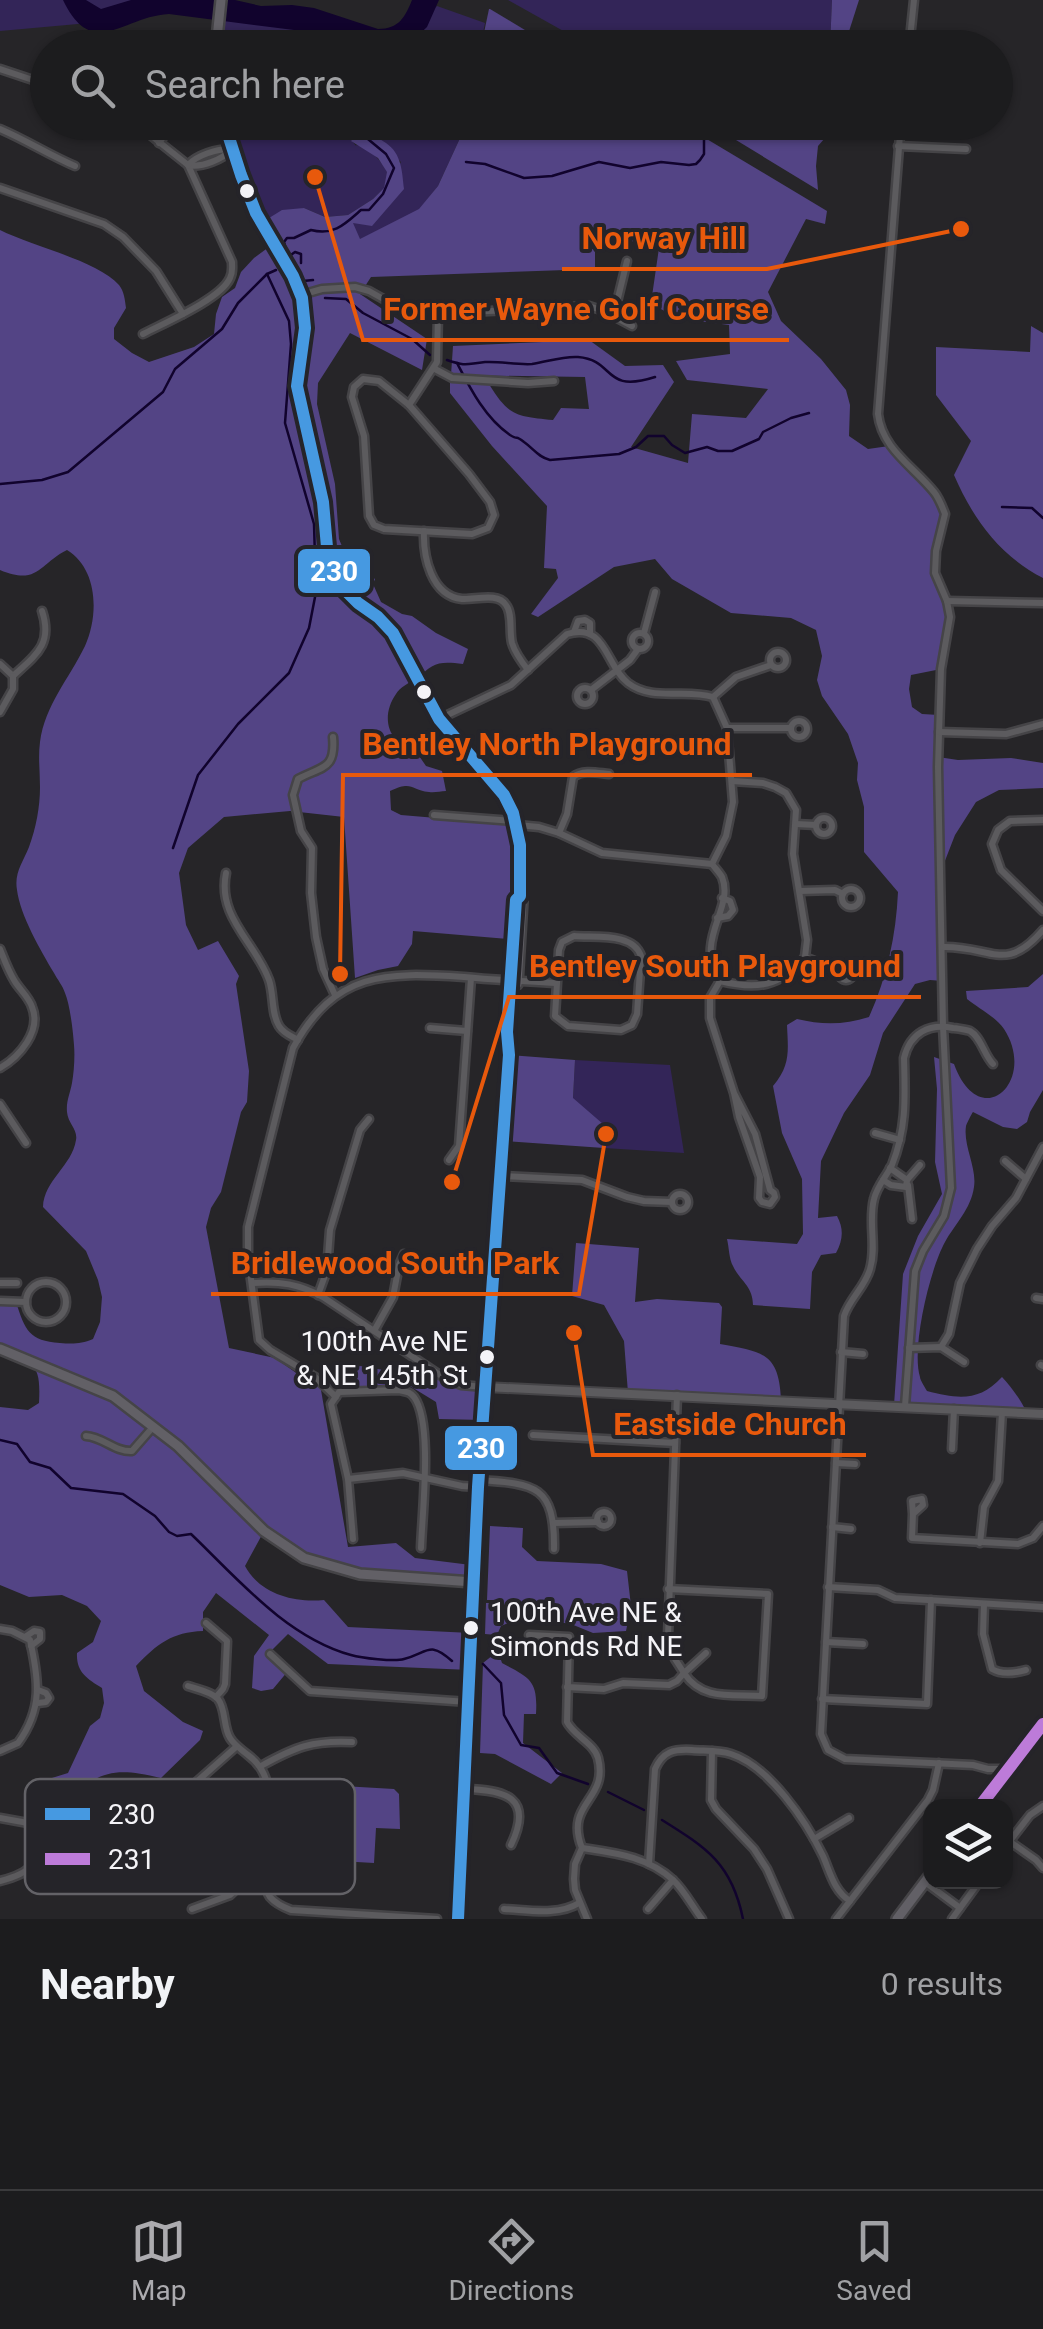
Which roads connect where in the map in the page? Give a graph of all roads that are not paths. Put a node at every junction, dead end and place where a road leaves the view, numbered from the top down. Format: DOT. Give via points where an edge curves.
graph roads {
  1 [pos="221,0"];
  2 [pos="914,0"];
  3 [pos="218,30"];
  4 [pos="911,30"];
  5 [pos="1,71"];
  6 [pos="30,79"];
  7 [pos="0,129"];
  8 [pos="155,140"];
  9 [pos="161,140"];
  10 [pos="229,140"];
  11 [pos="899,140"];
  12 [pos="159,143"];
  13 [pos="898,146"];
  14 [pos="232,149"];
  15 [pos="966,149"];
  16 [pos="188,165"];
  17 [pos="75,166"];
  18 [pos="0,188"];
  19 [pos="627,261"];
  20 [pos="301,295"];
  21 [pos="438,312"];
  22 [pos="183,314"];
  23 [pos="611,314"];
  24 [pos="632,326"];
  25 [pos="143,334"];
  26 [pos="435,369"];
  27 [pos="554,381"];
  28 [pos="410,405"];
  29 [pos="424,531"];
  30 [pos="656,592"];
  31 [pos="947,600"];
  32 [pos="1043,603"];
  33 [pos="42,612"];
  34 [pos="0,664"];
  35 [pos="771,665"];
  36 [pos="528,670"];
  37 [pos="616,672"];
  38 [pos="14,676"];
  39 [pos="590,690"];
  40 [pos="713,697"];
  41 [pos="0,712"];
  42 [pos="440,719"];
  43 [pos="1043,724"];
  44 [pos="728,728"];
  45 [pos="790,728"];
  46 [pos="938,732"];
  47 [pos="333,737"];
  48 [pos="609,774"];
  49 [pos="732,781"];
  50 [pos="434,814"];
  51 [pos="1043,820"];
  52 [pos="516,823"];
  53 [pos="796,824"];
  54 [pos="816,826"];
  55 [pos="558,833"];
  56 [pos="712,864"];
  57 [pos="226,873"];
  58 [pos="800,891"];
  59 [pos="844,894"];
  60 [pos="722,898"];
  61 [pos="1043,911"];
  62 [pos="718,918"];
  63 [pos="1043,930"];
  64 [pos="943,947"];
  65 [pos="0,949"];
  66 [pos="806,957"];
  67 [pos="839,971"];
  68 [pos="471,978"];
  69 [pos="514,981"];
  70 [pos="720,981"];
  71 [pos="556,983"];
  72 [pos="336,995"];
  73 [pos="943,1026"];
  74 [pos="430,1028"];
  75 [pos="467,1031"];
  76 [pos="298,1040"];
  77 [pos="993,1064"];
  78 [pos="0,1068"];
  79 [pos="734,1093"];
  80 [pos="0,1104"];
  81 [pos="369,1119"];
  82 [pos="874,1133"];
  83 [pos="900,1140"];
  84 [pos="26,1144"];
  85 [pos="1043,1148"];
  86 [pos="450,1160"];
  87 [pos="1005,1161"];
  88 [pos="920,1165"];
  89 [pos="890,1168"];
  90 [pos="500,1176"];
  91 [pos="1026,1179"];
  92 [pos="883,1180"];
  93 [pos="907,1182"];
  94 [pos="672,1202"];
  95 [pos="912,1219"];
  96 [pos="404,1254"];
  97 [pos="0,1283"];
  98 [pos="17,1284"];
  99 [pos="253,1284"];
  100 [pos="318,1294"];
  101 [pos="0,1301"];
  102 [pos="26,1302"];
  103 [pos="374,1331"];
  104 [pos="941,1347"];
  105 [pos="0,1348"];
  106 [pos="909,1348"];
  107 [pos="841,1352"];
  108 [pos="863,1354"];
  109 [pos="964,1362"];
  110 [pos="485,1386"];
  111 [pos="677,1395"];
  112 [pos="336,1397"];
  113 [pos="838,1403"];
  114 [pos="906,1406"];
  115 [pos="954,1409"];
  116 [pos="1002,1412"];
  117 [pos="1043,1414"];
  118 [pos="153,1426"];
  119 [pos="533,1435"];
  120 [pos="86,1436"];
  121 [pos="675,1442"];
  122 [pos="952,1449"];
  123 [pos="836,1463"];
  124 [pos="855,1464"];
  125 [pos="424,1477"];
  126 [pos="348,1479"];
  127 [pos="478,1483"];
  128 [pos="913,1514"];
  129 [pos="598,1522"];
  130 [pos="554,1523"];
  131 [pos="832,1527"];
  132 [pos="851,1529"];
  133 [pos="1041,1530"];
  134 [pos="354,1539"];
  135 [pos="980,1543"];
  136 [pos="421,1548"];
  137 [pos="554,1549"];
  138 [pos="473,1582"];
  139 [pos="828,1587"];
  140 [pos="668,1589"];
  141 [pos="932,1600"];
  142 [pos="984,1604"];
  143 [pos="1043,1607"];
  144 [pos="206,1623"];
  145 [pos="0,1629"];
  146 [pos="529,1635"];
  147 [pos="826,1642"];
  148 [pos="863,1644"];
  149 [pos="706,1653"];
  150 [pos="270,1654"];
  151 [pos="1026,1670"];
  152 [pos="684,1674"];
  153 [pos="188,1686"];
  154 [pos="568,1687"];
  155 [pos="216,1697"];
  156 [pos="822,1699"];
  157 [pos="469,1702"];
  158 [pos="1043,1724"];
  159 [pos="352,1742"];
  160 [pos="236,1747"];
  161 [pos="0,1752"];
  162 [pos="712,1752"];
  163 [pos="939,1763"];
  164 [pos="262,1766"];
  165 [pos="1007,1770"];
  166 [pos="200,1779"];
  167 [pos="267,1779"];
  168 [pos="464,1789"];
  169 [pos="985,1799"];
  170 [pos="1043,1806"];
  171 [pos="0,1818"];
  172 [pos="850,1818"];
  173 [pos="25,1822"];
  174 [pos="1013,1836"];
  175 [pos="814,1838"];
  176 [pos="511,1845"];
  177 [pos="1013,1847"];
  178 [pos="582,1848"];
  179 [pos="649,1864"];
  180 [pos="1043,1868"];
  181 [pos="25,1873"];
  182 [pos="674,1880"];
  183 [pos="0,1881"];
  184 [pos="923,1884"];
  185 [pos="940,1889"];
  186 [pos="974,1889"];
  187 [pos="231,1894"];
  188 [pos="270,1894"];
  189 [pos="850,1901"];
  190 [pos="579,1904"];
  191 [pos="960,1908"];
  192 [pos="192,1909"];
  193 [pos="504,1909"];
  194 [pos="648,1909"];
  195 [pos="291,1915"];
  196 [pos="437,1919"];
  197 [pos="458,1919"];
  198 [pos="586,1919"];
  199 [pos="702,1919"];
  200 [pos="788,1919"];
  201 [pos="836,1919"];
  202 [pos="896,1919"];
  203 [pos="952,1919"];
  1 -- 3 [label="main road"];
  2 -- 4 [label="street"];
  5 -- 6 [label="street"];
  7 -- 17 [label="street"];
  8 -- 12 [label="street"];
  9 -- 12 [label="street"];
  10 -- 14 [label="main road"];
  11 -- 13 [label="street"];
  12 -- 16 [label="street"];
  13 -- 15 [label="street"];
  13 -- 31 [label="street" via="878,414 889,446 936,494 946,514 935,573"];
  14 -- 16 [label="street"];
  14 -- 20 [label="main road"];
  16 -- 22 [label="street" via="232,274 220,291"];
  18 -- 22 [label="street" via="124,237"];
  19 -- 23 [label="street"];
  20 -- 21 [label="street" via="355,287 403,310"];
  20 -- 42 [label="main road" via="305,339 296,386 324,502 328,556 343,588 393,633"];
  21 -- 23 [label="street" via="582,305"];
  21 -- 26 [label="street"];
  22 -- 25 [label="street"];
  23 -- 24 [label="street"];
  26 -- 27 [label="street" via="452,378"];
  26 -- 28 [label="street"];
  28 -- 29 [label="street" via="493,511 488,528 478,533"];
  28 -- 29 [label="street" via="380,381 365,379 352,391 374,525"];
  29 -- 36 [label="street" via="424,556 440,588 458,599 492,598 508,607 512,644"];
  30 -- 37 [label="street" via="646,648"];
  31 -- 32 [label="street"];
  31 -- 46 [label="street"];
  33 -- 38 [label="street" via="47,627 39,652"];
  34 -- 38 [label="street"];
  35 -- 40 [label="street" via="736,677"];
  36 -- 37 [label="street" via="574,632 601,643"];
  36 -- 42 [label="street"];
  37 -- 39 [label="street"];
  37 -- 40 [label="street" via="645,692"];
  38 -- 41 [label="street"];
  40 -- 44 [label="street"];
  42 -- 52 [label="main road" via="504,795"];
  43 -- 46 [label="street" via="1006,734"];
  44 -- 45 [label="street"];
  44 -- 49 [label="street"];
  46 -- 64 [label="street"];
  47 -- 72 [label="street" via="332,761 298,779 293,795 312,848 319,954"];
  48 -- 55 [label="street" via="574,777"];
  49 -- 53 [label="street" via="762,783 786,794"];
  49 -- 56 [label="street" via="731,817"];
  50 -- 52 [label="street"];
  51 -- 61 [label="street" via="1003,825 992,844 1001,870"];
  52 -- 55 [label="street"];
  52 -- 69 [label="main road" via="522,902"];
  53 -- 54 [label="street"];
  53 -- 58 [label="street"];
  55 -- 56 [label="street" via="602,854"];
  56 -- 60 [label="street" via="722,877"];
  57 -- 76 [label="street" via="227,906 266,974 278,1026"];
  58 -- 59 [label="street"];
  58 -- 66 [label="street"];
  60 -- 62 [label="street"];
  60 -- 62 [label="street" via="733,910"];
  62 -- 70 [label="street" via="710,960"];
  63 -- 64 [label="street" via="1022,952 1006,956"];
  64 -- 73 [label="street"];
  65 -- 78 [label="street" via="34,1014 22,1050"];
  66 -- 67 [label="street"];
  66 -- 70 [label="street" via="779,981"];
  68 -- 69 [label="street"];
  68 -- 72 [label="street" via="398,974"];
  68 -- 75 [label="street"];
  69 -- 71 [label="street"];
  69 -- 90 [label="main road"];
  70 -- 79 [label="street" via="710,998 710,1018"];
  71 -- 71 [label="street" via="559,1021 621,1030 637,1014 641,956 624,940 566,938"];
  72 -- 76 [label="street"];
  73 -- 77 [label="street" via="970,1032"];
  73 -- 83 [label="street" via="922,1030 906,1047"];
  73 -- 106 [label="street" via="951,1188 915,1270"];
  74 -- 75 [label="street"];
  75 -- 86 [label="street" via="459,1146"];
  76 -- 99 [label="street" via="248,1227"];
  79 -- 79 [label="street" via="760,1177 760,1198 770,1204 775,1197 755,1134"];
  80 -- 84 [label="street"];
  81 -- 100 [label="street" via="330,1230"];
  82 -- 83 [label="street"];
  83 -- 89 [label="street"];
  85 -- 91 [label="street"];
  87 -- 91 [label="street"];
  88 -- 93 [label="street"];
  89 -- 92 [label="street"];
  89 -- 93 [label="street"];
  90 -- 94 [label="street" via="582,1180 628,1197"];
  90 -- 110 [label="main road"];
  91 -- 104 [label="street" via="977,1248"];
  92 -- 93 [label="street" via="899,1188"];
  92 -- 107 [label="street" via="872,1212 871,1267 844,1316"];
  93 -- 95 [label="street"];
  96 -- 103 [label="street"];
  97 -- 98 [label="street"];
  99 -- 100 [label="street" via="282,1282"];
  99 -- 112 [label="street" via="259,1340"];
  100 -- 103 [label="street"];
  101 -- 102 [label="street"];
  102 -- 102 [label="street" via="32,1316 46,1322 61,1316 67,1302 60,1287 46,1281 32,1287"];
  103 -- 110 [label="street" via="446,1378"];
  104 -- 106 [label="street"];
  104 -- 109 [label="street"];
  105 -- 118 [label="main road" via="113,1396"];
  106 -- 114 [label="street"];
  107 -- 108 [label="street"];
  107 -- 113 [label="street"];
  110 -- 111 [label="street"];
  110 -- 127 [label="main road"];
  111 -- 113 [label="street"];
  111 -- 121 [label="street"];
  112 -- 125 [label="street" via="411,1394 426,1438"];
  112 -- 126 [label="street" via="331,1404"];
  113 -- 114 [label="street"];
  113 -- 123 [label="street"];
  114 -- 115 [label="street"];
  115 -- 116 [label="street"];
  115 -- 122 [label="street"];
  116 -- 117 [label="street"];
  116 -- 135 [label="street" via="998,1480 982,1514"];
  118 -- 120 [label="street" via="126,1452"];
  118 -- 138 [label="main road" via="264,1530 304,1558 360,1574"];
  119 -- 121 [label="street"];
  121 -- 140 [label="street"];
  123 -- 124 [label="street"];
  123 -- 131 [label="street"];
  125 -- 126 [label="street"];
  125 -- 127 [label="street"];
  125 -- 136 [label="street"];
  126 -- 134 [label="street"];
  127 -- 130 [label="street" via="530,1486 544,1497"];
  127 -- 138 [label="main road"];
  128 -- 135 [label="street" via="912,1538"];
  129 -- 130 [label="street"];
  130 -- 137 [label="street"];
  131 -- 132 [label="street"];
  131 -- 139 [label="street"];
  133 -- 135 [label="street" via="1028,1542"];
  138 -- 157 [label="main road"];
  139 -- 141 [label="street"];
  139 -- 147 [label="street"];
  140 -- 152 [label="street" via="668,1636"];
  140 -- 152 [label="street" via="768,1594 762,1696 706,1692"];
  141 -- 142 [label="street"];
  141 -- 156 [label="street" via="927,1704"];
  142 -- 143 [label="street"];
  142 -- 151 [label="street" via="992,1669"];
  144 -- 155 [label="street" via="227,1640 225,1684"];
  145 -- 161 [label="street" via="30,1640 38,1690 49,1698 38,1703 18,1744"];
  146 -- 154 [label="street" via="569,1637"];
  147 -- 148 [label="street"];
  147 -- 156 [label="street"];
  149 -- 152 [label="street"];
  150 -- 157 [label="street" via="310,1691"];
  152 -- 154 [label="street" via="668,1685"];
  153 -- 155 [label="street"];
  154 -- 178 [label="street" via="567,1722 598,1757 596,1791 578,1817"];
  155 -- 160 [label="street"];
  156 -- 163 [label="street" via="821,1734 828,1750 845,1758"];
  157 -- 168 [label="main road"];
  158 -- 165 [label="main road"];
  159 -- 164 [label="street" via="305,1746"];
  160 -- 164 [label="street"];
  160 -- 166 [label="street"];
  162 -- 175 [label="street" via="757,1769"];
  162 -- 179 [label="street" via="677,1750 655,1769"];
  162 -- 200 [label="street" via="711,1800 754,1848"];
  163 -- 165 [label="street"];
  163 -- 189 [label="street" via="928,1800"];
  164 -- 167 [label="street"];
  165 -- 169 [label="main road"];
  168 -- 176 [label="street" via="511,1798 518,1812"];
  168 -- 197 [label="main road"];
  170 -- 174 [label="street"];
  171 -- 173 [label="street"];
  172 -- 175 [label="street"];
  175 -- 189 [label="street" via="837,1890"];
  177 -- 180 [label="street"];
  178 -- 179 [label="street"];
  178 -- 190 [label="street" via="574,1879"];
  179 -- 182 [label="street"];
  181 -- 183 [label="street"];
  182 -- 194 [label="street"];
  182 -- 199 [label="street"];
  184 -- 202 [label="main road"];
  185 -- 191 [label="street"];
  186 -- 191 [label="street"];
  187 -- 192 [label="street"];
  188 -- 195 [label="street"];
  189 -- 201 [label="street"];
  190 -- 193 [label="street" via="556,1911"];
  190 -- 198 [label="street"];
  191 -- 203 [label="street"];
  195 -- 196 [label="street"];
}
